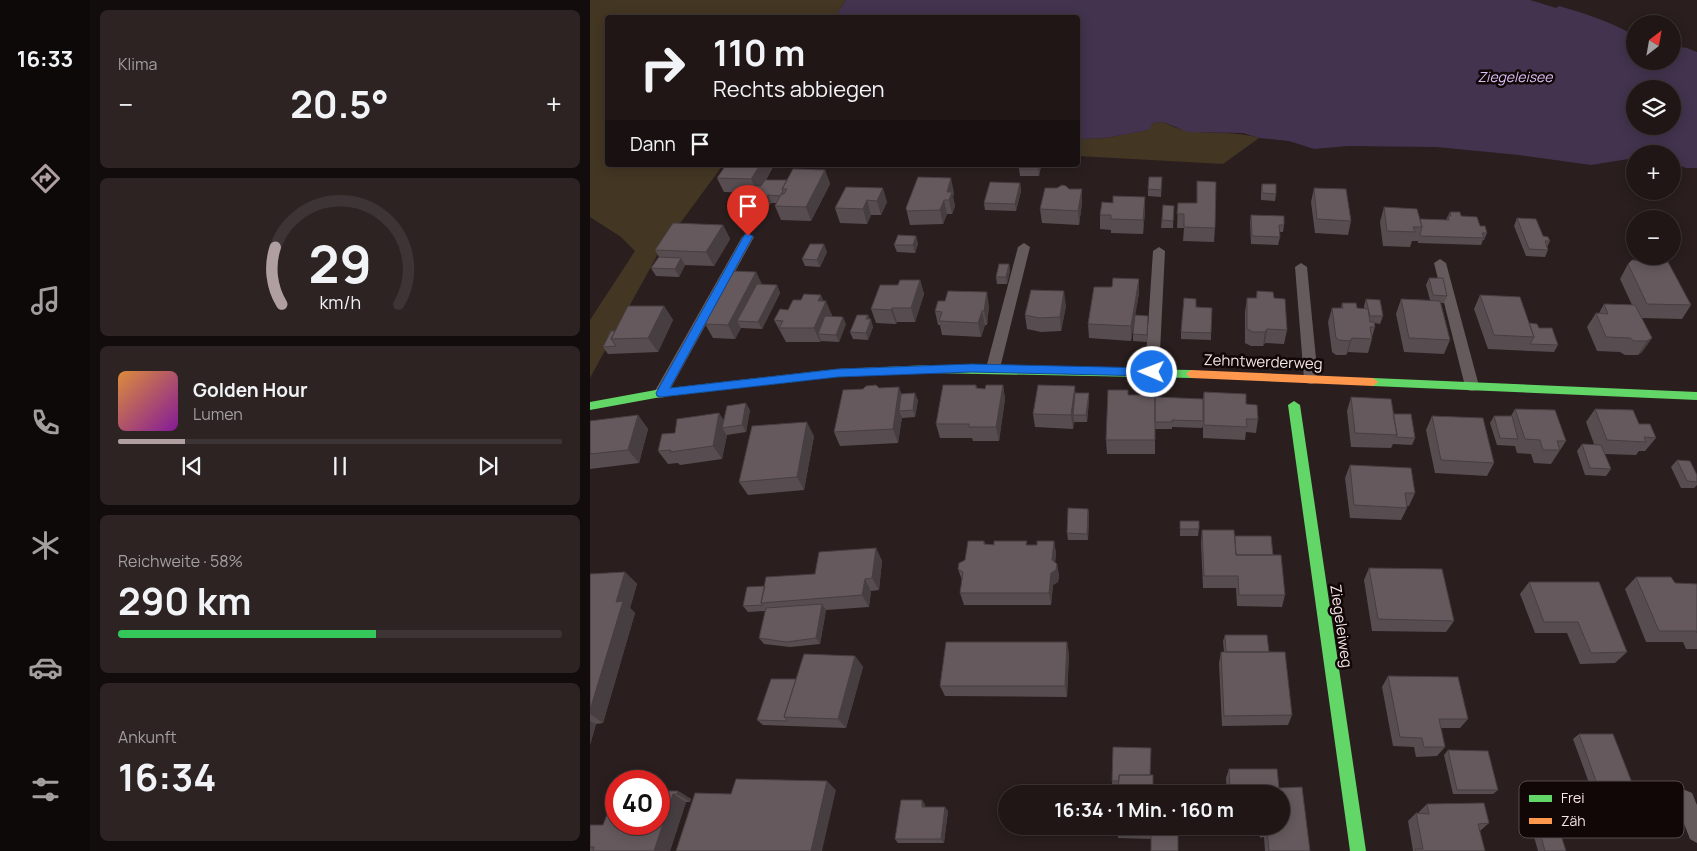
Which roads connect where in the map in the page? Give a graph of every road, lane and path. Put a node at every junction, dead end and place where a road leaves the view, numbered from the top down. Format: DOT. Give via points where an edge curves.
graph roads {
  1 [pos="748,236"];
  2 [pos="1024,247"];
  3 [pos="1158,251"];
  4 [pos="1440,263"];
  5 [pos="1301,266"];
  6 [pos="993,368"];
  7 [pos="1152,372"];
  8 [pos="1311,379"];
  9 [pos="1472,386"];
  10 [pos="661,393"];
  11 [pos="1697,396"];
  12 [pos="1294,405"];
  13 [pos="590,406"];
  14 [pos="1685,800"];
  15 [pos="1697,832"];
  16 [pos="1358,851"];
  1 -- 10 [label="lane"];
  2 -- 6 [label="lane"];
  3 -- 7 [label="lane"];
  4 -- 9 [label="lane"];
  5 -- 8 [label="lane"];
  6 -- 7 [label="street, Zehntwerderweg"];
  6 -- 10 [label="street, Zehntwerderweg" via="838,373"];
  7 -- 8 [label="street, Zehntwerderweg"];
  8 -- 9 [label="street, Zehntwerderweg"];
  9 -- 11 [label="street, Zehntwerderweg"];
  10 -- 13 [label="street, Zehntwerderweg"];
  12 -- 16 [label="street, Ziegeleiweg"];
  14 -- 15 [label="lane"];
}
